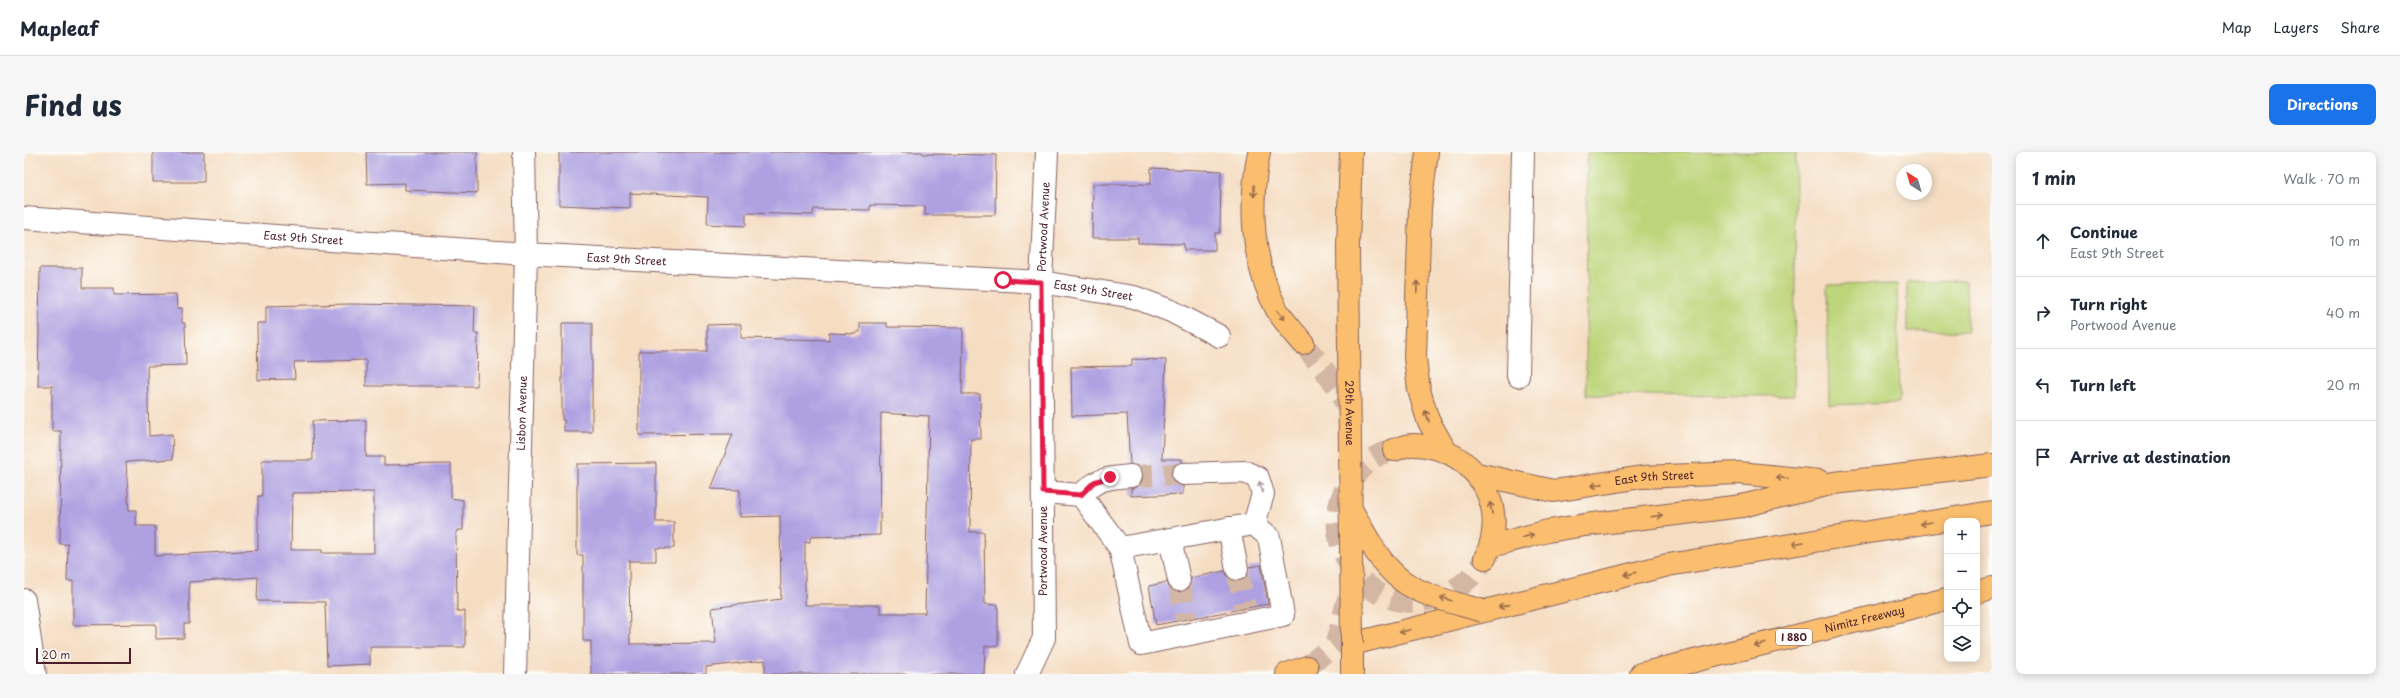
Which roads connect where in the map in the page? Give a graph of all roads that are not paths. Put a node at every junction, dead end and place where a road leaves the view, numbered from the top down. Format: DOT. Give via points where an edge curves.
graph roads {
  1 [pos="524,152"];
  2 [pos="1047,152"];
  3 [pos="1259,152"];
  4 [pos="1351,152"];
  5 [pos="1427,152"];
  6 [pos="1523,152"];
  7 [pos="24,218"];
  8 [pos="526,254"];
  9 [pos="1041,282"];
  10 [pos="1219,336"];
  11 [pos="1303,343"];
  12 [pos="1518,376"];
  13 [pos="1394,450"];
  14 [pos="1445,450"];
  15 [pos="1992,465"];
  16 [pos="1183,474"];
  17 [pos="1477,474"];
  18 [pos="1130,476"];
  19 [pos="1834,483"];
  20 [pos="1043,492"];
  21 [pos="1081,495"];
  22 [pos="1351,509"];
  23 [pos="1992,512"];
  24 [pos="1254,524"];
  25 [pos="1229,528"];
  26 [pos="1170,539"];
  27 [pos="1120,548"];
  28 [pos="1237,569"];
  29 [pos="1179,580"];
  30 [pos="1992,588"];
  31 [pos="1980,591"];
  32 [pos="24,600"];
  33 [pos="1944,600"];
  34 [pos="1483,611"];
  35 [pos="1352,644"];
  36 [pos="1307,667"];
  37 [pos="35,674"];
  38 [pos="515,674"];
  39 [pos="1027,674"];
  40 [pos="1287,674"];
  41 [pos="1352,674"];
  42 [pos="1641,674"];
  1 -- 8 [label="street, Lisbon Avenue"];
  2 -- 9 [label="street, Portwood Avenue"];
  3 -- 11 [label="main road, one-way" via="1254,178 1253,227 1260,267 1277,310"];
  4 -- 22 [label="main road, 29th Avenue, bridge" via="1348,246"];
  14 -- 5 [label="main road, one-way" via="1428,420 1418,390 1415,358 1420,208"];
  6 -- 12 [label="street"];
  7 -- 8 [label="street, East 9th Street"];
  8 -- 9 [label="street, East 9th Street"];
  8 -- 38 [label="street, Lisbon Avenue"];
  9 -- 10 [label="street, East 9th Street" via="1134,297 1171,311"];
  9 -- 20 [label="street, Portwood Avenue"];
  13 -- 14 [label="main road" via="1414,444"];
  14 -- 17 [label="main road" via="1462,460"];
  15 -- 19 [label="main road, East 9th Street"];
  24 -- 16 [label="street, one-way" via="1263,494 1258,478 1245,472"];
  19 -- 17 [label="main road, East 9th Street, one-way" via="1739,474 1642,477 1554,491"];
  17 -- 19 [label="main road, East 9th Street" via="1489,496 1494,521 1487,552 1548,531 1742,506"];
  18 -- 21 [label="street" via="1110,477 1094,482"];
  20 -- 21 [label="street"];
  20 -- 39 [label="street, Portwood Avenue" via="1044,638"];
  21 -- 27 [label="street"];
  34 -- 22 [label="main road, one-way, bridge" via="1419,590 1400,579 1378,554"];
  22 -- 35 [label="main road, 29th Avenue, bridge"];
  23 -- 34 [label="main road, one-way" via="1668,565"];
  24 -- 25 [label="street"];
  24 -- 27 [label="street" via="1269,537 1283,615 1246,616 1188,627 1141,644"];
  25 -- 26 [label="street"];
  25 -- 28 [label="street"];
  26 -- 27 [label="street"];
  26 -- 29 [label="street"];
  30 -- 31 [label="main road"];
  32 -- 37 [label="street"];
  33 -- 42 [label="main road, Nimitz Freeway / I 880, one-way"];
  34 -- 35 [label="main road, one-way"];
  35 -- 41 [label="main road, 29th Avenue"];
  36 -- 40 [label="main road"];
}
